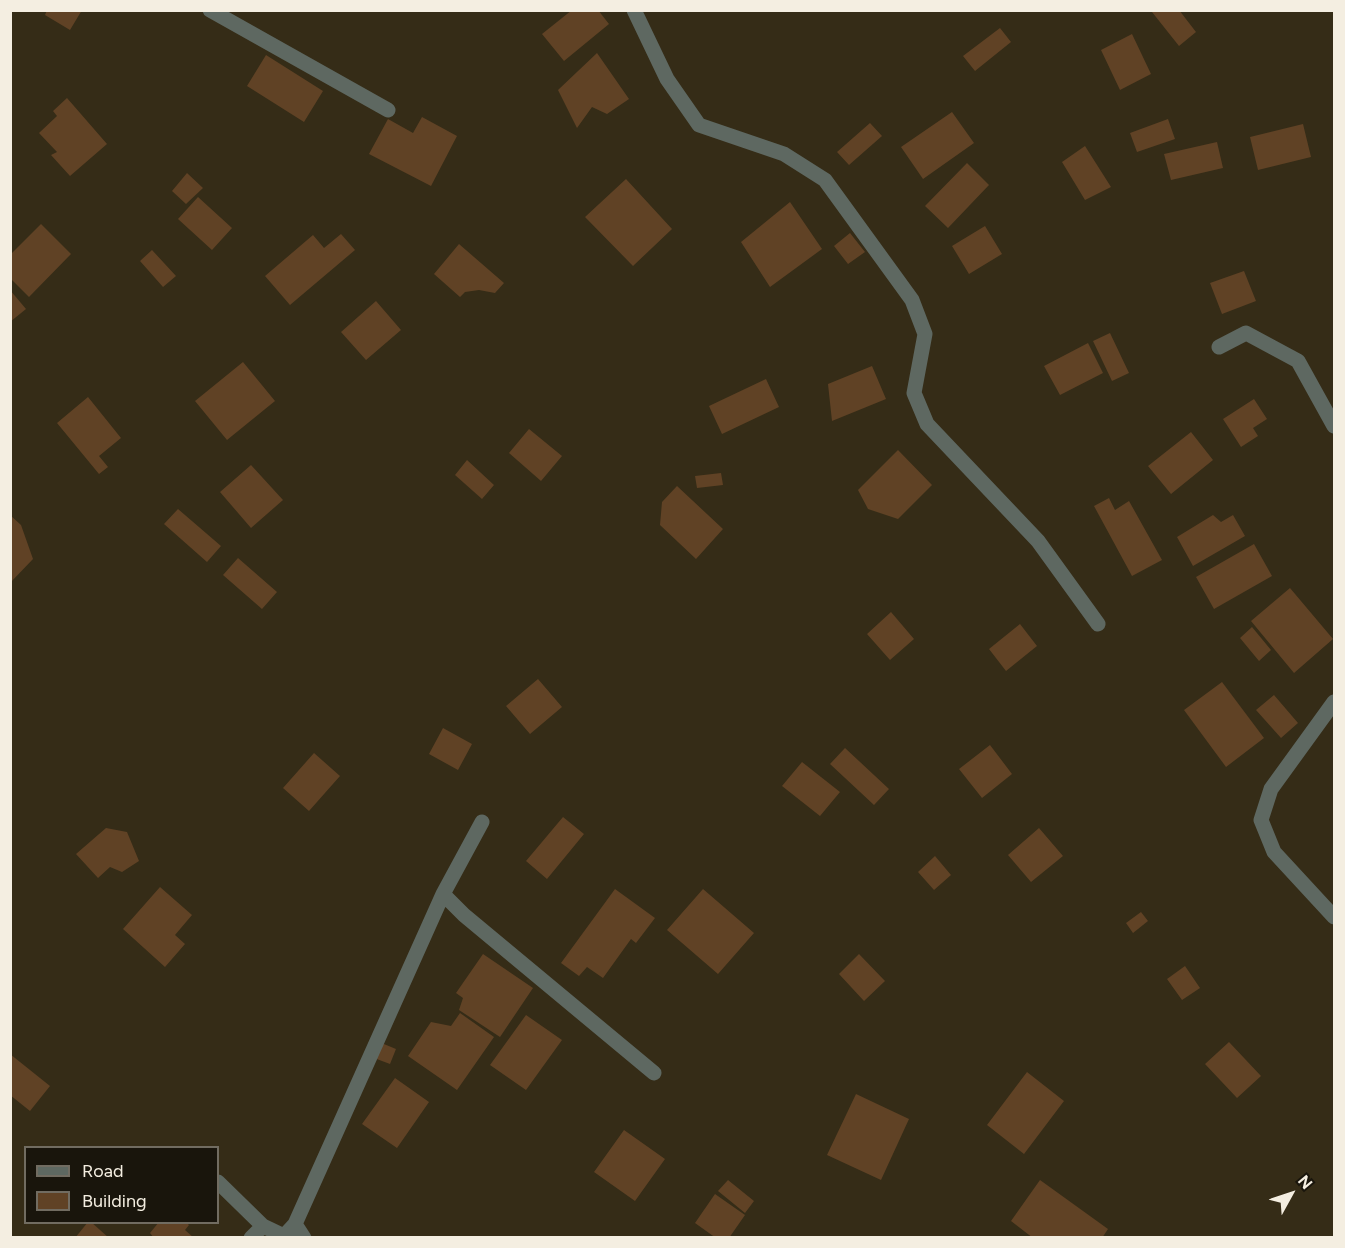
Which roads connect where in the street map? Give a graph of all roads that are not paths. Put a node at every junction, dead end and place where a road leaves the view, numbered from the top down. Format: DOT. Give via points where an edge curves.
graph roads {
  1 [pos="210,10"];
  2 [pos="634,10"];
  3 [pos="388,110"];
  4 [pos="1219,347"];
  5 [pos="1335,426"];
  6 [pos="1098,624"];
  7 [pos="1335,702"];
  8 [pos="482,822"];
  9 [pos="443,894"];
  10 [pos="1335,917"];
  11 [pos="654,1073"];
  12 [pos="219,1183"];
  13 [pos="295,1224"];
  14 [pos="263,1226"];
  15 [pos="251,1238"];
  16 [pos="304,1238"];
  1 -- 3 [label="street"];
  2 -- 6 [label="street" via="667,79 699,125 784,154 825,180 912,300 925,334 914,393 927,424 1038,541"];
  4 -- 5 [label="street" via="1246,333 1298,361"];
  7 -- 10 [label="street" via="1271,789 1260,820 1274,852"];
  8 -- 9 [label="street"];
  9 -- 11 [label="street"];
  9 -- 13 [label="street"];
  12 -- 14 [label="street"];
  13 -- 14 [label="street" via="284,1236"];
  13 -- 16 [label="street"];
  14 -- 15 [label="street"];
}
